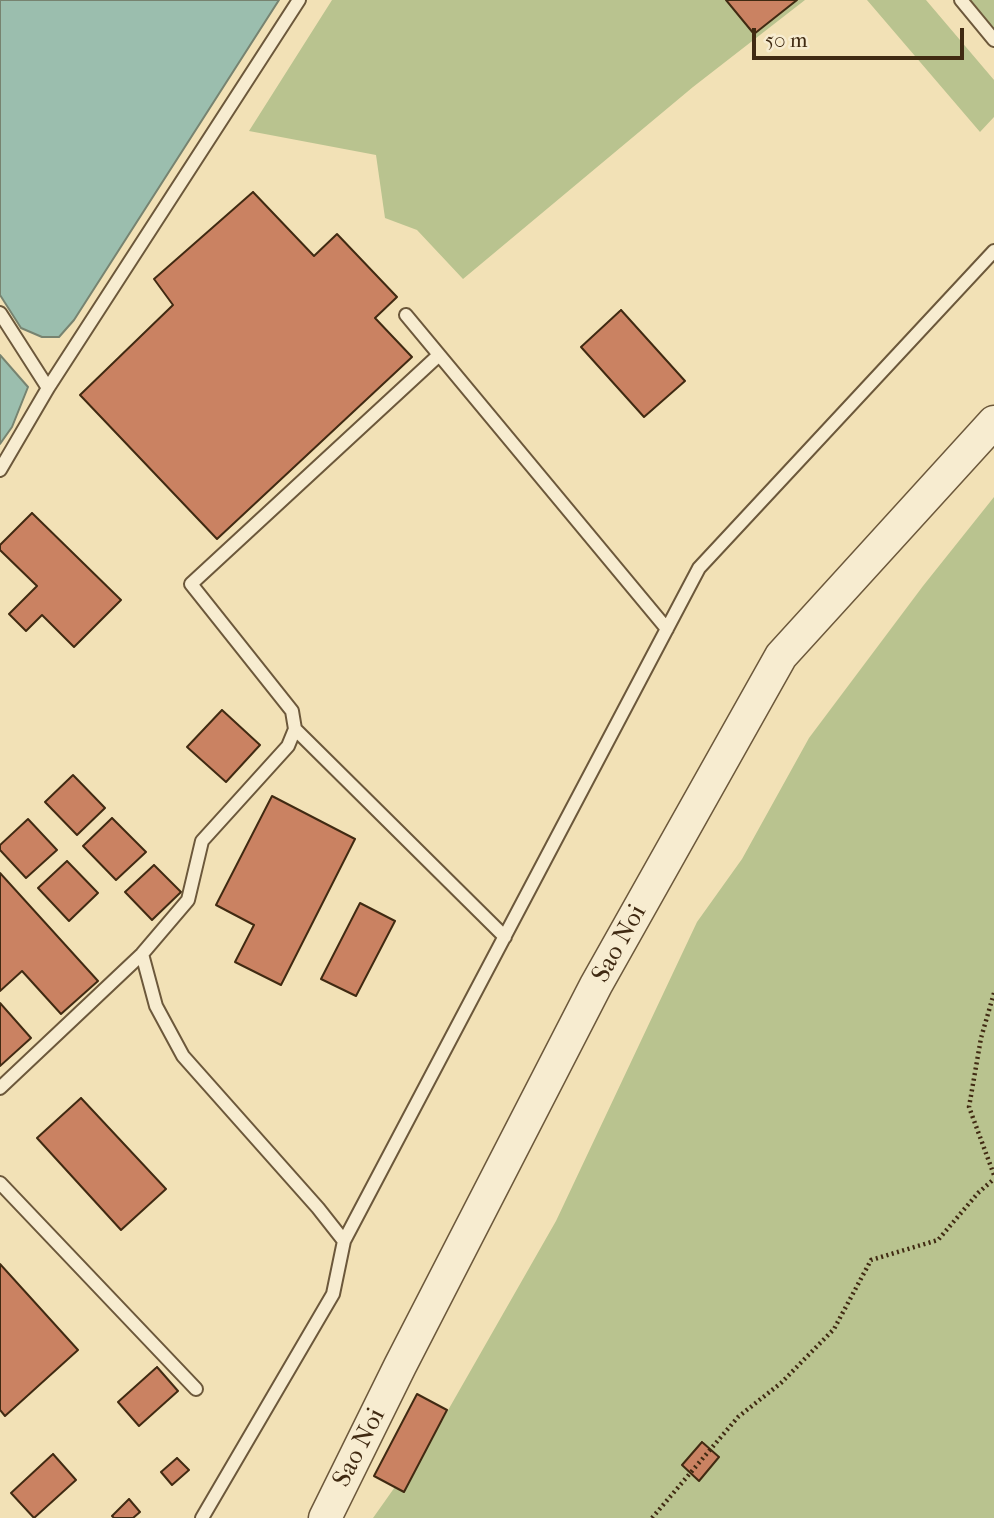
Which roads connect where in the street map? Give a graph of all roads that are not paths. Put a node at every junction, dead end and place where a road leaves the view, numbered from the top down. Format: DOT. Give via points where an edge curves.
graph roads {
  1 [pos="299,0"];
  2 [pos="961,0"];
  3 [pos="994,40"];
  4 [pos="994,251"];
  5 [pos="0,313"];
  6 [pos="406,315"];
  7 [pos="439,355"];
  8 [pos="48,387"];
  9 [pos="994,422"];
  10 [pos="0,470"];
  11 [pos="667,629"];
  12 [pos="295,729"];
  13 [pos="505,937"];
  14 [pos="142,954"];
  15 [pos="0,1088"];
  16 [pos="0,1183"];
  17 [pos="344,1241"];
  18 [pos="196,1389"];
  19 [pos="202,1518"];
  20 [pos="325,1518"];
  1 -- 8 [label="lane"];
  2 -- 3 [label="lane"];
  4 -- 11 [label="lane" via="699,568"];
  5 -- 8 [label="lane"];
  6 -- 7 [label="lane"];
  7 -- 11 [label="lane"];
  7 -- 12 [label="lane" via="191,584 292,711"];
  8 -- 10 [label="lane"];
  9 -- 20 [label="street, Sao Noi" via="781,656 596,985"];
  11 -- 13 [label="lane"];
  12 -- 13 [label="lane"];
  12 -- 14 [label="lane" via="288,746 202,841 188,900"];
  13 -- 17 [label="lane"];
  14 -- 15 [label="lane"];
  14 -- 17 [label="lane" via="156,1006 183,1056"];
  16 -- 18 [label="lane"];
  17 -- 19 [label="lane" via="333,1294"];
}
